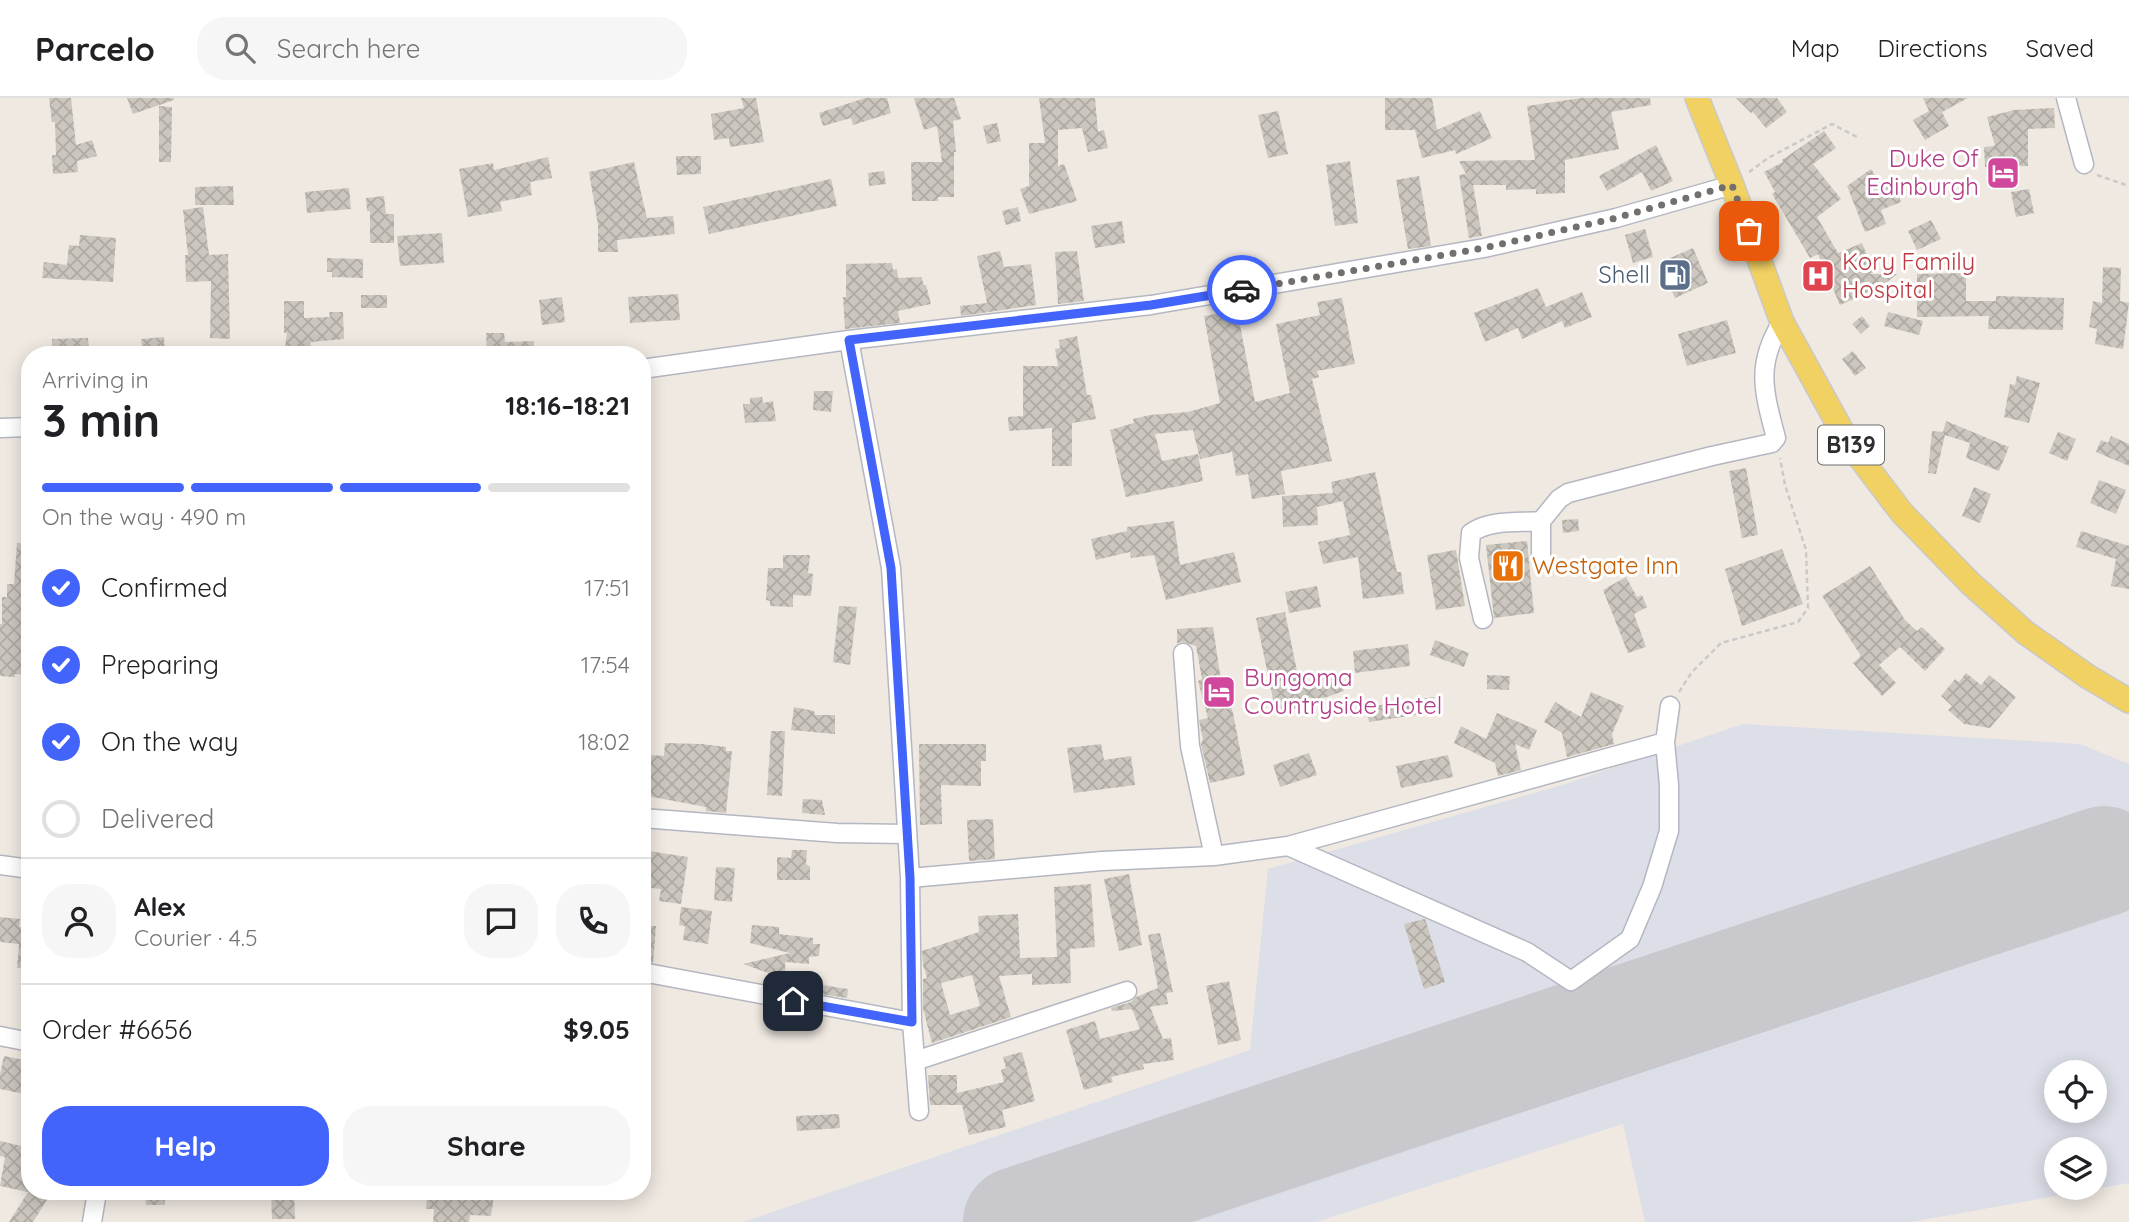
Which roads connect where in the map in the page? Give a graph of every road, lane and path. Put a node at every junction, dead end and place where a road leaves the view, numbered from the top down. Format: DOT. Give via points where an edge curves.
graph roads {
  1 [pos="1697,98"];
  2 [pos="2066,98"];
  3 [pos="1859,138"];
  4 [pos="2084,164"];
  5 [pos="1732,185"];
  6 [pos="2129,186"];
  7 [pos="1782,322"];
  8 [pos="849,340"];
  9 [pos="651,368"];
  10 [pos="21,427"];
  11 [pos="0,428"];
  12 [pos="1776,438"];
  13 [pos="1541,521"];
  14 [pos="1541,558"];
  15 [pos="1483,620"];
  16 [pos="1183,653"];
  17 [pos="2129,701"];
  18 [pos="1670,706"];
  19 [pos="1665,743"];
  20 [pos="651,819"];
  21 [pos="907,834"];
  22 [pos="1288,846"];
  23 [pos="1214,856"];
  24 [pos="0,865"];
  25 [pos="21,868"];
  26 [pos="910,878"];
  27 [pos="651,974"];
  28 [pos="1127,990"];
  29 [pos="912,1022"];
  30 [pos="0,1036"];
  31 [pos="21,1040"];
  32 [pos="915,1061"];
  33 [pos="919,1111"];
  34 [pos="96,1200"];
  35 [pos="92,1222"];
  1 -- 5 [label="main road, B139"];
  2 -- 4 [label="street"];
  3 -- 5 [label="path" via="1832,124 1768,158"];
  4 -- 6 [label="path" via="2099,177"];
  5 -- 7 [label="main road, B139"];
  5 -- 8 [label="street" via="1616,218 1430,258 1151,305"];
  7 -- 12 [label="street" via="1770,341 1764,366 1765,396"];
  7 -- 17 [label="main road, B139" via="1849,442 1902,513 2026,633"];
  8 -- 9 [label="street"];
  8 -- 21 [label="street" via="891,568"];
  10 -- 11 [label="street"];
  12 -- 13 [label="street" via="1768,445 1568,493"];
  12 -- 18 [label="path" via="1806,550 1808,608 1798,622 1721,643 1692,672"];
  13 -- 14 [label="street"];
  13 -- 15 [label="street" via="1491,525 1471,533 1469,558"];
  16 -- 23 [label="street" via="1190,746"];
  18 -- 19 [label="street"];
  19 -- 22 [label="street"];
  19 -- 22 [label="street" via="1669,831 1652,887 1630,939 1571,981 1527,952"];
  20 -- 21 [label="street" via="837,834"];
  21 -- 26 [label="street"];
  22 -- 23 [label="street"];
  23 -- 26 [label="street"];
  24 -- 25 [label="street"];
  26 -- 29 [label="street"];
  27 -- 29 [label="street"];
  28 -- 32 [label="street"];
  29 -- 32 [label="street"];
  30 -- 31 [label="street"];
  32 -- 33 [label="street"];
  34 -- 35 [label="street"];
}
